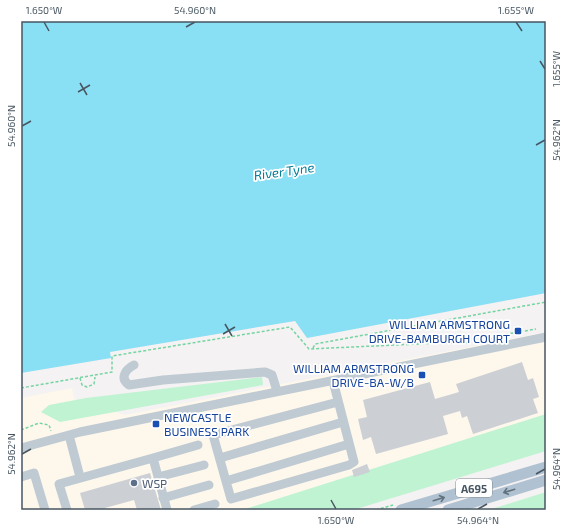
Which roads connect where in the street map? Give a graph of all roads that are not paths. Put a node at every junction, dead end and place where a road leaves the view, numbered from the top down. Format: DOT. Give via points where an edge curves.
graph roads {
  1 [pos="546,337"];
  2 [pos="134,365"];
  3 [pos="333,381"];
  4 [pos="277,391"];
  5 [pos="338,402"];
  6 [pos="343,422"];
  7 [pos="69,435"];
  8 [pos="349,444"];
  9 [pos="198,445"];
  10 [pos="21,448"];
  11 [pos="153,458"];
  12 [pos="220,458"];
  13 [pos="204,464"];
  14 [pos="546,467"];
  15 [pos="158,476"];
  16 [pos="80,477"];
  17 [pos="21,478"];
  18 [pos="546,480"];
  19 [pos="226,481"];
  20 [pos="209,485"];
  21 [pos="163,498"];
  22 [pos="215,504"];
  23 [pos="45,510"];
  24 [pos="67,510"];
  25 [pos="166,510"];
  26 [pos="194,510"];
  27 [pos="401,510"];
  28 [pos="448,510"];
  1 -- 3 [label="street"];
  2 -- 4 [label="street" via="125,371 124,376 129,385 265,372 272,375"];
  3 -- 4 [label="street"];
  3 -- 5 [label="street"];
  4 -- 7 [label="street"];
  5 -- 6 [label="street"];
  5 -- 12 [label="street" via="213,435"];
  6 -- 8 [label="street"];
  6 -- 12 [label="street"];
  7 -- 10 [label="street"];
  7 -- 16 [label="street"];
  8 -- 19 [label="street"];
  8 -- 19 [label="street" via="354,462 342,467 231,499"];
  9 -- 11 [label="street"];
  11 -- 15 [label="street"];
  11 -- 16 [label="street"];
  12 -- 19 [label="street"];
  13 -- 15 [label="street"];
  27 -- 14 [label="main road, A695, one-way"];
  15 -- 21 [label="street"];
  16 -- 24 [label="street" via="60,484"];
  17 -- 23 [label="street" via="34,474"];
  18 -- 28 [label="main road, A695, one-way"];
  20 -- 21 [label="street"];
  21 -- 25 [label="street"];
  22 -- 26 [label="street"];
}
